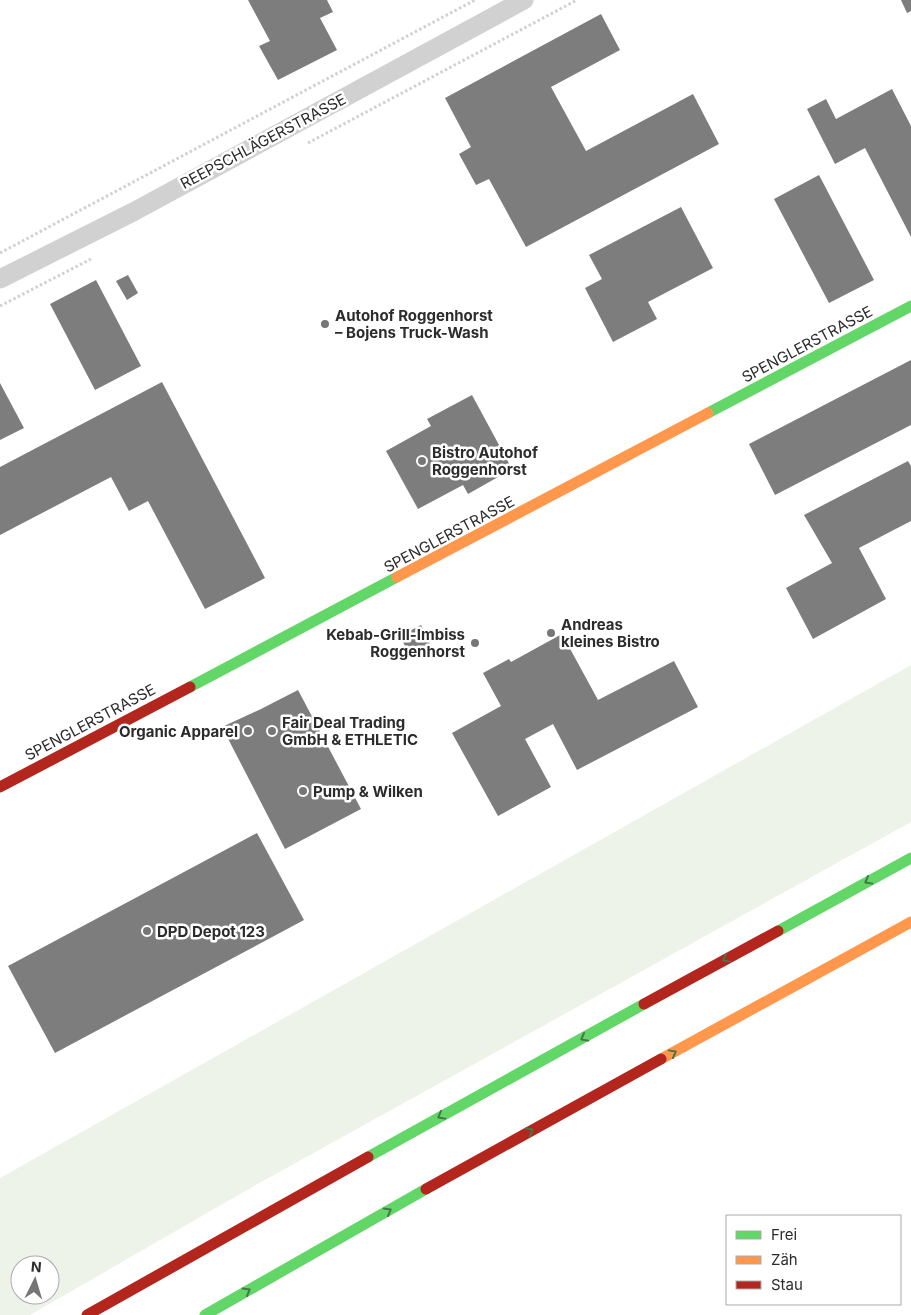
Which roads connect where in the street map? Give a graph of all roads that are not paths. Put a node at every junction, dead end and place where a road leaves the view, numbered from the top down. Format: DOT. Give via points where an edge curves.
graph roads {
  1 [pos="524,0"];
  2 [pos="0,278"];
  3 [pos="911,306"];
  4 [pos="0,787"];
  5 [pos="911,858"];
  6 [pos="911,922"];
  7 [pos="87,1315"];
  8 [pos="205,1315"];
  1 -- 2 [label="street, REEPSCHLÄGERSTRASSE" via="135,211"];
  3 -- 4 [label="main road, SPENGLERSTRASSE"];
  5 -- 7 [label="main road, one-way" via="473,1098"];
  8 -- 6 [label="main road, one-way" via="471,1164"];
}
